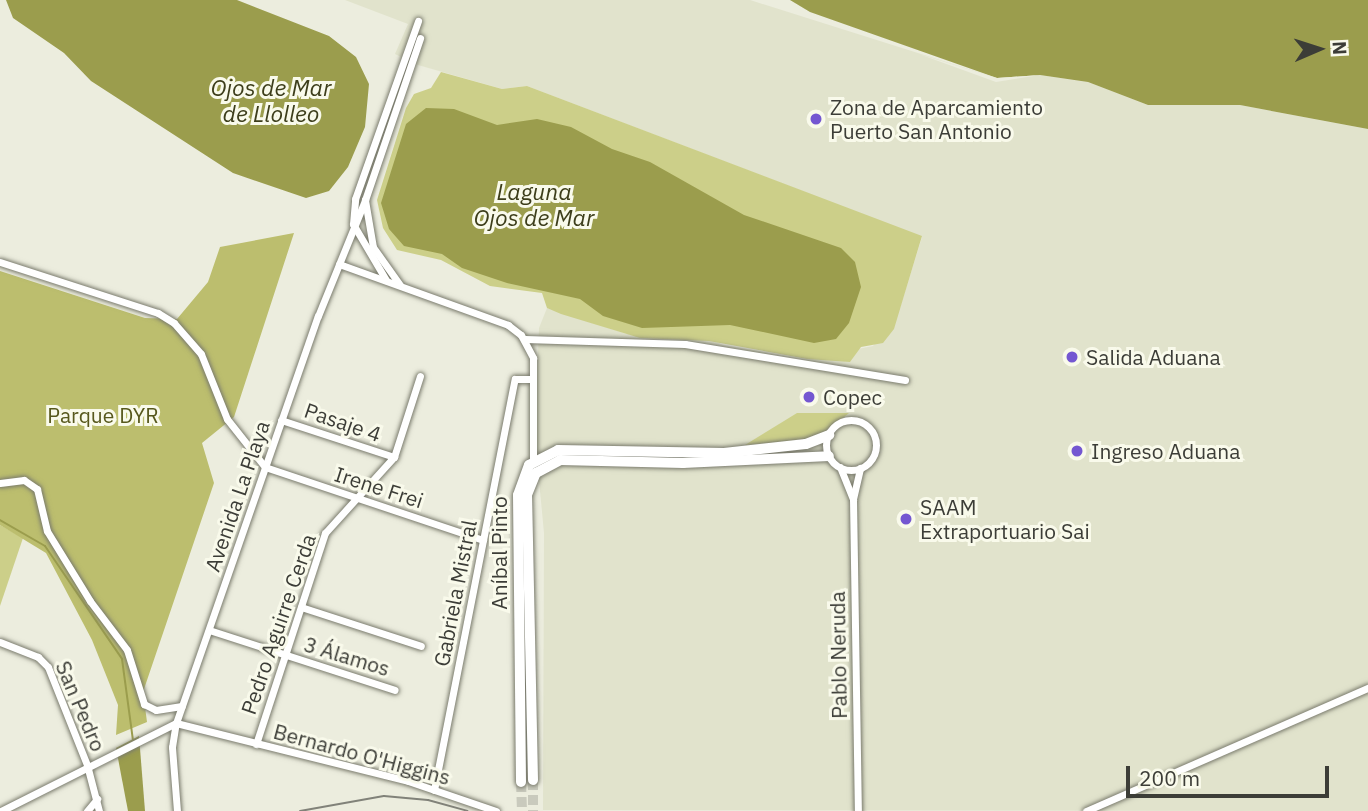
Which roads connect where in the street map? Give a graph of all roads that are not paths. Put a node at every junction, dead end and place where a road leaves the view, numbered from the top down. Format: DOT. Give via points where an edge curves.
graph roads {
  1 [pos="418,21"];
  2 [pos="420,38"];
  3 [pos="365,200"];
  4 [pos="353,224"];
  5 [pos="0,262"];
  6 [pos="339,264"];
  7 [pos="387,282"];
  8 [pos="403,288"];
  9 [pos="525,339"];
  10 [pos="420,376"];
  11 [pos="532,379"];
  12 [pos="905,380"];
  13 [pos="281,420"];
  14 [pos="829,435"];
  15 [pos="829,456"];
  16 [pos="394,457"];
  17 [pos="533,461"];
  18 [pos="265,467"];
  19 [pos="840,467"];
  20 [pos="860,468"];
  21 [pos="536,473"];
  22 [pos="0,484"];
  23 [pos="359,499"];
  24 [pos="853,499"];
  25 [pos="483,540"];
  26 [pos="301,607"];
  27 [pos="209,629"];
  28 [pos="0,642"];
  29 [pos="421,646"];
  30 [pos="285,655"];
  31 [pos="1368,688"];
  32 [pos="395,690"];
  33 [pos="182,706"];
  34 [pos="176,723"];
  35 [pos="256,744"];
  36 [pos="87,765"];
  37 [pos="434,790"];
  38 [pos="97,799"];
  39 [pos="1,811"];
  40 [pos="87,811"];
  41 [pos="99,811"];
  42 [pos="177,811"];
  43 [pos="496,811"];
  44 [pos="859,811"];
  45 [pos="1086,811"];
  1 -- 4 [label="street" via="355,199"];
  2 -- 3 [label="street, Avenida La Playa"];
  3 -- 4 [label="street, Avenida La Playa"];
  3 -- 8 [label="street" via="373,247"];
  4 -- 6 [label="street, Avenida La Playa"];
  4 -- 7 [label="street"];
  5 -- 18 [label="street" via="158,313 174,323 201,354 227,419"];
  6 -- 7 [label="street"];
  6 -- 13 [label="street, Avenida La Playa"];
  7 -- 8 [label="street"];
  8 -- 9 [label="street" via="508,325"];
  9 -- 11 [label="street" via="533,358"];
  9 -- 12 [label="street" via="685,344"];
  10 -- 16 [label="street, Pedro Aguirre Cerda"];
  11 -- 17 [label="street"];
  11 -- 25 [label="street, Gabriela Mistral" via="515,379"];
  13 -- 16 [label="street, Pasaje 4"];
  13 -- 18 [label="street, Avenida La Playa"];
  14 -- 15 [label="street"];
  14 -- 17 [label="highway" via="806,444 724,453 565,450"];
  14 -- 20 [label="street" via="847,421 870,428 875,452"];
  15 -- 19 [label="street"];
  15 -- 21 [label="highway" via="683,463 566,459 549,463"];
  16 -- 23 [label="street, Pedro Aguirre Cerda"];
  17 -- 21 [label="highway"];
  17 -- 21 [label="highway, Aníbal Pinto" via="522,475 517,495 527,781 527,495"];
  18 -- 23 [label="street, Irene Frei"];
  18 -- 27 [label="street, Avenida La Playa"];
  19 -- 20 [label="street"];
  19 -- 24 [label="street, Pablo Neruda"];
  20 -- 24 [label="street, Pablo Neruda"];
  22 -- 33 [label="street" via="24,480 37,489 47,531 127,650 144,704 156,709"];
  23 -- 25 [label="street, Irene Frei"];
  23 -- 26 [label="street, Pedro Aguirre Cerda" via="325,533"];
  24 -- 44 [label="street, Pablo Neruda"];
  25 -- 37 [label="street, Gabriela Mistral"];
  26 -- 29 [label="street"];
  26 -- 30 [label="street, Pedro Aguirre Cerda"];
  27 -- 30 [label="street, 3 Álamos"];
  27 -- 33 [label="street, Avenida La Playa"];
  28 -- 36 [label="street, San Pedro" via="45,663"];
  30 -- 32 [label="street, 3 Álamos"];
  30 -- 35 [label="street, Pedro Aguirre Cerda"];
  31 -- 45 [label="street"];
  33 -- 34 [label="street, Avenida La Playa"];
  34 -- 35 [label="street, Bernardo O'Higgins"];
  34 -- 36 [label="street"];
  34 -- 42 [label="street, Avenida La Playa" via="172,747"];
  35 -- 37 [label="street, Bernardo O'Higgins"];
  36 -- 38 [label="street, San Pedro"];
  36 -- 39 [label="street"];
  37 -- 43 [label="street, Bernardo O'Higgins"];
  38 -- 40 [label="street"];
  38 -- 41 [label="street, San Pedro"];
}
